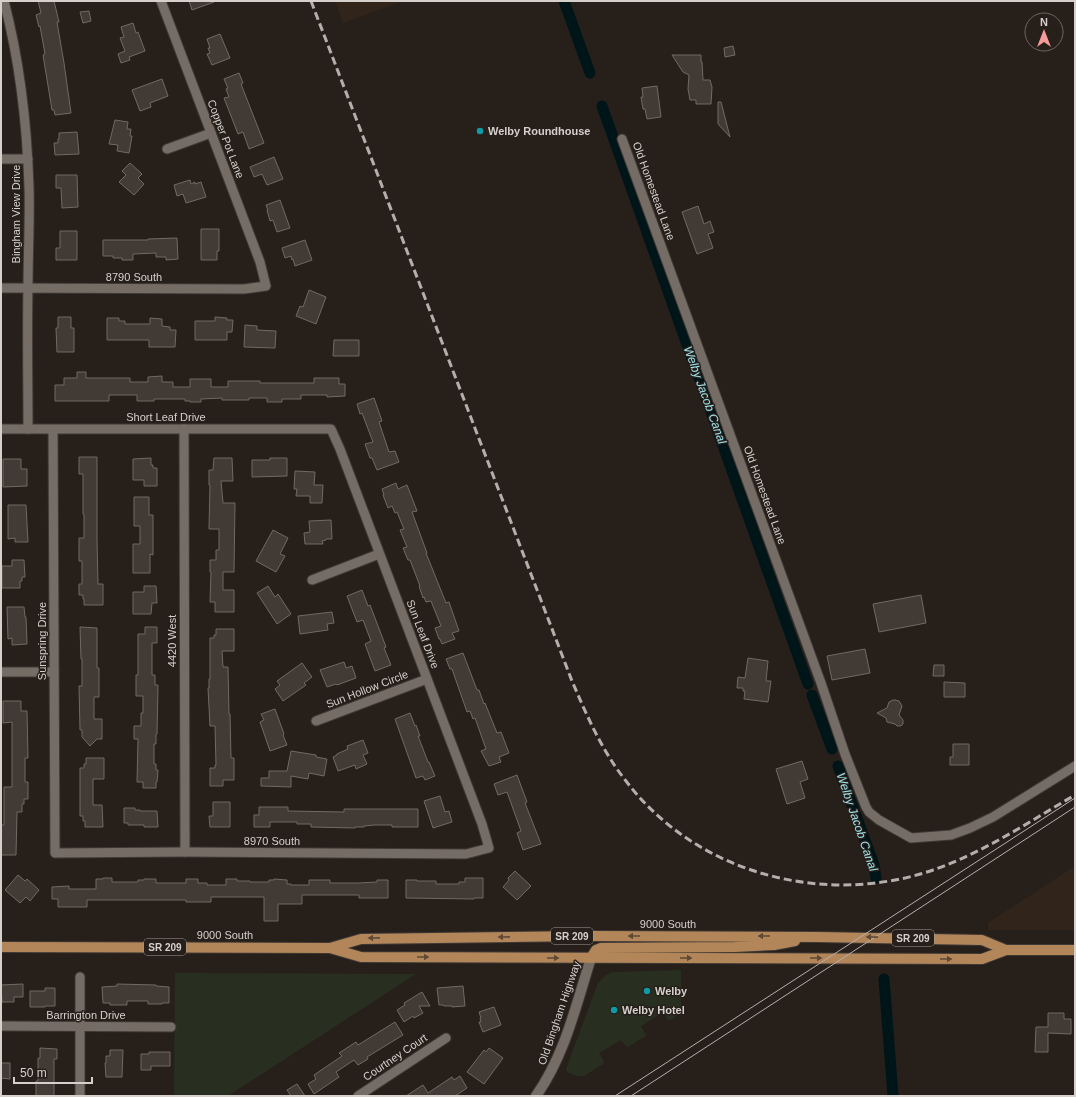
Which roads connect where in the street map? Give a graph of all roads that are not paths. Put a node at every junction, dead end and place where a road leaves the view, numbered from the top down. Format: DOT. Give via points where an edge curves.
graph roads {
  1 [pos="4,1"];
  2 [pos="161,1"];
  3 [pos="5,20"];
  4 [pos="211,133"];
  5 [pos="622,139"];
  6 [pos="167,149"];
  7 [pos="1,159"];
  8 [pos="28,159"];
  9 [pos="266,286"];
  10 [pos="1,288"];
  11 [pos="28,288"];
  12 [pos="1,429"];
  13 [pos="28,429"];
  14 [pos="53,429"];
  15 [pos="184,429"];
  16 [pos="331,430"];
  17 [pos="379,554"];
  18 [pos="312,580"];
  19 [pos="1,672"];
  20 [pos="54,672"];
  21 [pos="427,679"];
  22 [pos="316,721"];
  23 [pos="1075,766"];
  24 [pos="489,848"];
  25 [pos="185,852"];
  26 [pos="55,853"];
  27 [pos="817,936"];
  28 [pos="1,946"];
  29 [pos="330,948"];
  30 [pos="1006,950"];
  31 [pos="1075,950"];
  32 [pos="591,958"];
  33 [pos="80,977"];
  34 [pos="1,1026"];
  35 [pos="80,1027"];
  36 [pos="171,1027"];
  37 [pos="446,1038"];
  38 [pos="80,1096"];
  39 [pos="358,1096"];
  40 [pos="536,1096"];
  1 -- 3 [label="street, Bingham View Drive"];
  2 -- 4 [label="street, Copper Pot Lane"];
  3 -- 8 [label="street, Bingham View Drive" via="20,78"];
  4 -- 6 [label="street"];
  4 -- 9 [label="street, Copper Pot Lane" via="260,262"];
  5 -- 23 [label="street, Old Homestead Lane" via="845,754 869,812 911,838 951,835 993,817"];
  7 -- 8 [label="street"];
  8 -- 11 [label="street, Bingham View Drive"];
  9 -- 11 [label="street, 8790 South" via="244,289"];
  10 -- 11 [label="street, 8790 South"];
  11 -- 13 [label="street, Bingham View Drive"];
  12 -- 13 [label="street, Short Leaf Drive"];
  13 -- 14 [label="street, Short Leaf Drive"];
  14 -- 15 [label="street, Short Leaf Drive"];
  14 -- 20 [label="street, Sunspring Drive"];
  15 -- 16 [label="street, Short Leaf Drive"];
  15 -- 25 [label="street, 4420 West"];
  16 -- 17 [label="street, Sun Leaf Drive"];
  17 -- 18 [label="street"];
  17 -- 21 [label="street, Sun Leaf Drive"];
  19 -- 20 [label="street"];
  20 -- 26 [label="street, Sunspring Drive"];
  21 -- 22 [label="street, Sun Hollow Circle"];
  21 -- 24 [label="street, Sun Leaf Drive"];
  24 -- 25 [label="street, 8970 South" via="466,854"];
  25 -- 26 [label="street, 8970 South"];
  27 -- 29 [label="main road, 9000 South / SR 209, one-way" via="361,939"];
  30 -- 27 [label="main road, 9000 South / SR 209, one-way" via="982,940"];
  27 -- 32 [label="main road" via="774,945 735,948 601,948 596,950"];
  28 -- 29 [label="main road, 9000 South / SR 209"];
  29 -- 32 [label="main road, 9000 South / SR 209, one-way" via="362,957"];
  30 -- 31 [label="main road, 9000 South / SR 209"];
  32 -- 30 [label="main road, 9000 South / SR 209, one-way" via="982,959"];
  32 -- 40 [label="main road, Old Bingham Highway" via="559,1056"];
  33 -- 35 [label="street"];
  34 -- 35 [label="street, Barrington Drive"];
  35 -- 36 [label="street, Barrington Drive"];
  35 -- 38 [label="street"];
  37 -- 39 [label="street, Courtney Court"];
}
